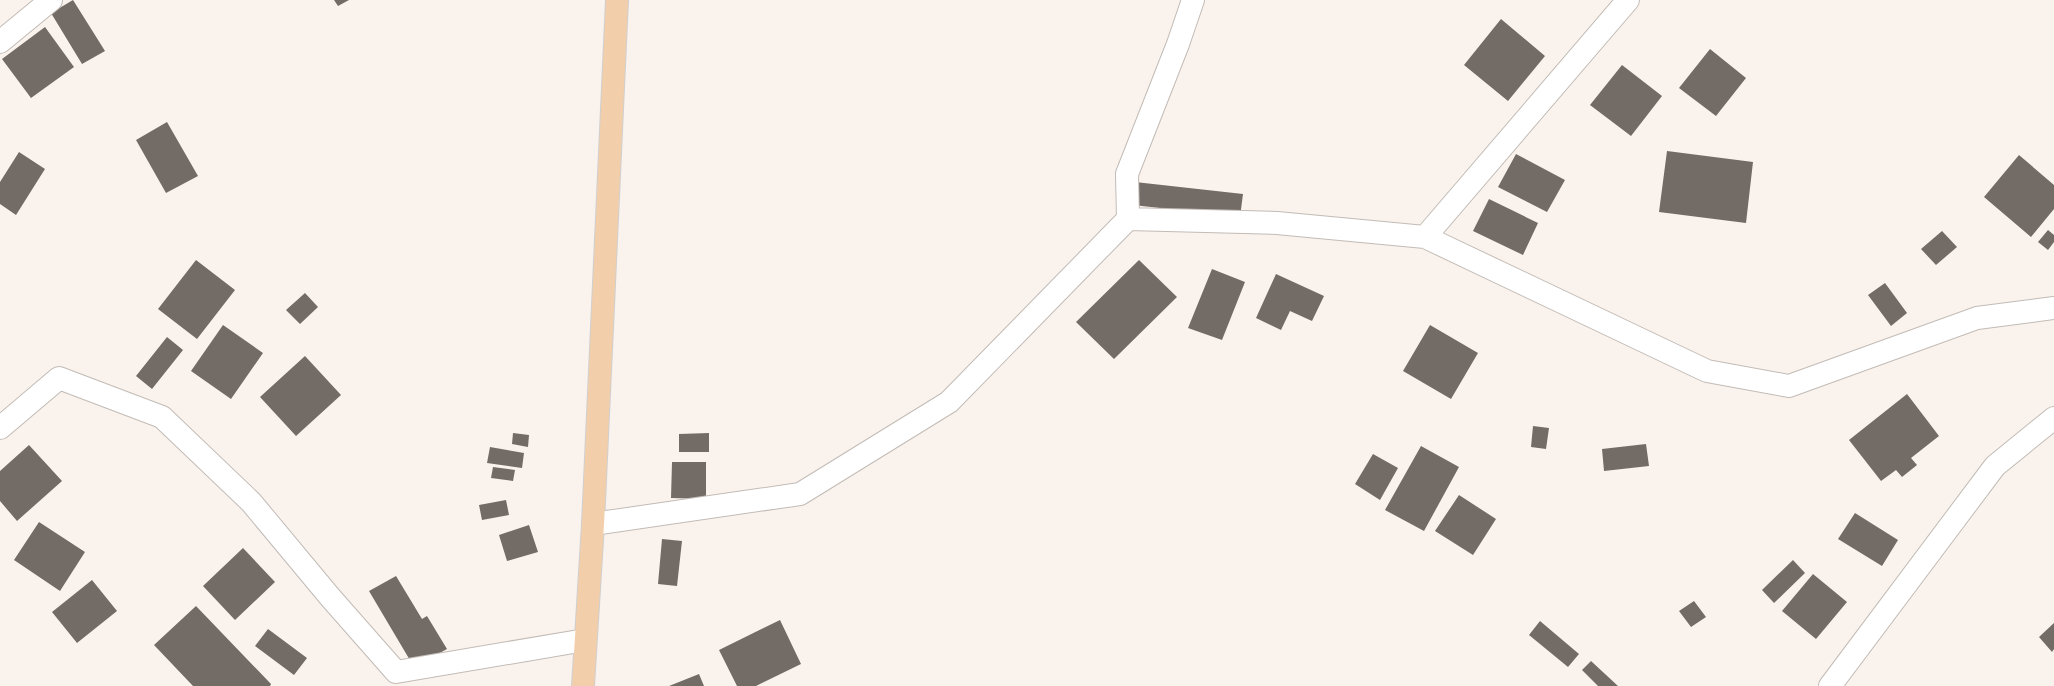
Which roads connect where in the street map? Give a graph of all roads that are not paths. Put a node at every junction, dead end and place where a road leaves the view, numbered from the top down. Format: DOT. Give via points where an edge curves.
graph roads {
  1 [pos="51,0"];
  2 [pos="617,0"];
  3 [pos="1193,0"];
  4 [pos="1628,0"];
  5 [pos="0,42"];
  6 [pos="1128,219"];
  7 [pos="1424,238"];
  8 [pos="2054,308"];
  9 [pos="2054,418"];
  10 [pos="0,428"];
  11 [pos="593,524"];
  12 [pos="585,640"];
  13 [pos="393,679"];
  14 [pos="583,686"];
  15 [pos="1830,686"];
  1 -- 5 [label="street"];
  2 -- 11 [label="main road"];
  3 -- 6 [label="street" via="1127,174"];
  4 -- 7 [label="street"];
  6 -- 7 [label="street" via="1277,223"];
  6 -- 11 [label="street" via="949,402 800,494"];
  7 -- 8 [label="street" via="1707,372 1789,386 1977,318"];
  9 -- 15 [label="street" via="1995,466"];
  10 -- 13 [label="street" via="59,378 162,417 251,502 330,597"];
  11 -- 12 [label="main road"];
  12 -- 13 [label="street"];
  12 -- 14 [label="main road"];
}
